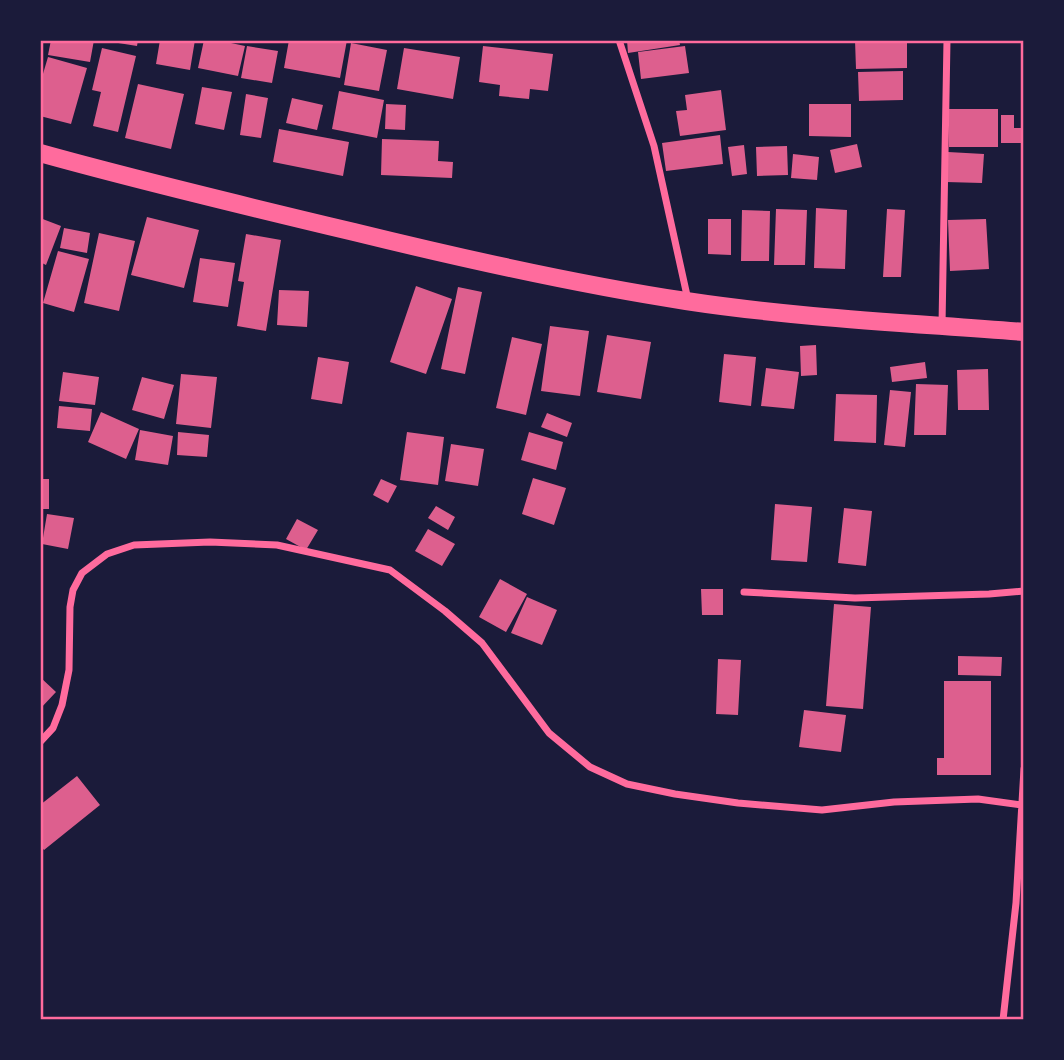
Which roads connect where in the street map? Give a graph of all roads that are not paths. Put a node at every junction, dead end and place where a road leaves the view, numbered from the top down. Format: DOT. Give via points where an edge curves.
graph roads {
  1 [pos="619,40"];
  2 [pos="947,40"];
  3 [pos="40,153"];
  4 [pos="688,301"];
  5 [pos="942,325"];
  6 [pos="1024,332"];
  7 [pos="1024,591"];
  8 [pos="744,592"];
  9 [pos="40,742"];
  10 [pos="1024,769"];
  11 [pos="1022,805"];
  12 [pos="1003,1020"];
  1 -- 4 [label="street" via="654,146"];
  2 -- 5 [label="street"];
  3 -- 4 [label="highway" via="437,252 569,282"];
  4 -- 5 [label="highway" via="828,318"];
  5 -- 6 [label="highway"];
  7 -- 8 [label="street" via="855,598"];
  9 -- 11 [label="street" via="53,728 62,705 69,670 70,607 82,573 107,554 134,545 277,545 390,570 482,642 549,733 590,767 628,784 738,803 822,810 978,799"];
  10 -- 11 [label="street"];
  11 -- 12 [label="street"];
}
